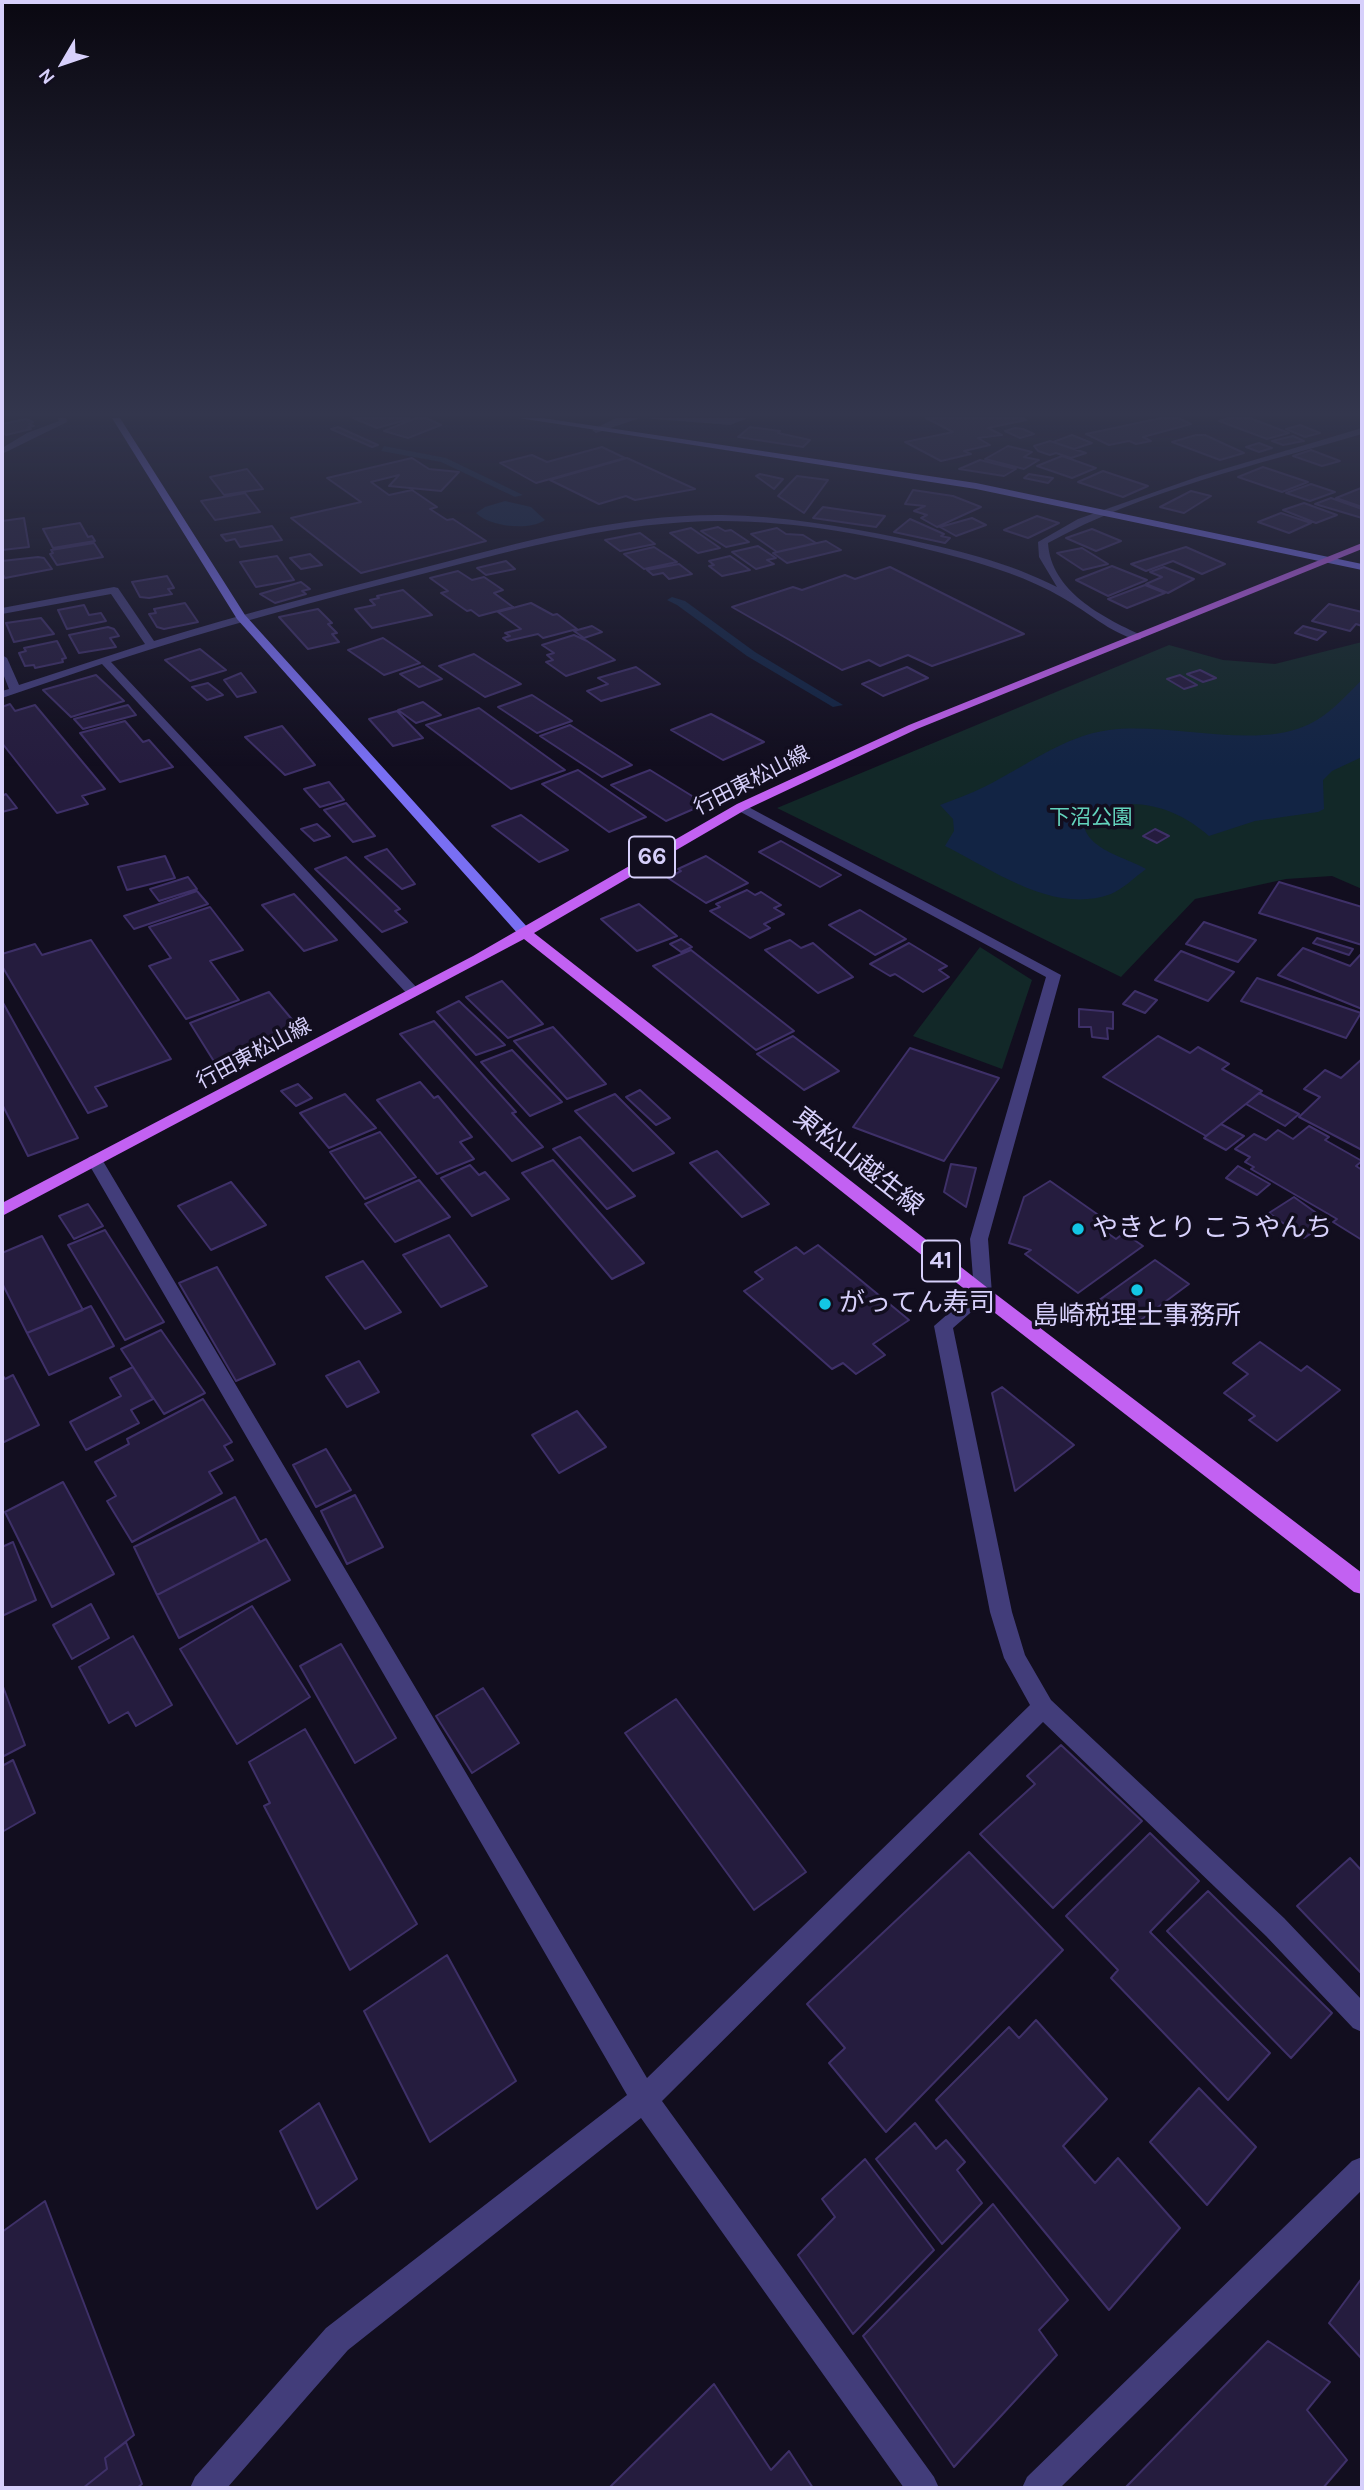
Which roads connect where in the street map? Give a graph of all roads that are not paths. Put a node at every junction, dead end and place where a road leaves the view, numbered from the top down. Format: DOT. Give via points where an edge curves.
graph roads {
  1 [pos="189,534"];
  2 [pos="571,534"];
  3 [pos="856,534"];
  4 [pos="1057,534"];
  5 [pos="1210,534"];
  6 [pos="1362,546"];
  7 [pos="1329,560"];
  8 [pos="1362,566"];
  9 [pos="1068,596"];
  10 [pos="2,611"];
  11 [pos="241,617"];
  12 [pos="1137,637"];
  13 [pos="150,644"];
  14 [pos="2,658"];
  15 [pos="104,660"];
  16 [pos="15,690"];
  17 [pos="2,695"];
  18 [pos="741,807"];
  19 [pos="524,932"];
  20 [pos="414,993"];
  21 [pos="95,1161"];
  22 [pos="2,1210"];
  23 [pos="984,1293"];
  24 [pos="1362,1585"];
  25 [pos="1043,1707"];
  26 [pos="1362,2019"];
  27 [pos="644,2099"];
  28 [pos="1362,2171"];
  29 [pos="206,2488"];
  30 [pos="923,2488"];
  31 [pos="1038,2488"];
  1 -- 11 [label="street"];
  2 -- 11 [label="street"];
  3 -- 9 [label="street" via="989,562"];
  4 -- 9 [label="street" via="1043,542 1044,557"];
  5 -- 7 [label="street"];
  6 -- 7 [label="main road, 行田東松山線 / 66"];
  7 -- 8 [label="street"];
  7 -- 12 [label="main road, 行田東松山線 / 66"];
  9 -- 12 [label="street"];
  10 -- 13 [label="street" via="114,590"];
  11 -- 13 [label="street"];
  11 -- 19 [label="street"];
  12 -- 18 [label="main road, 行田東松山線 / 66" via="913,727"];
  13 -- 15 [label="street"];
  14 -- 16 [label="street"];
  15 -- 16 [label="street"];
  15 -- 20 [label="street"];
  16 -- 17 [label="street"];
  18 -- 19 [label="main road, 行田東松山線 / 66"];
  18 -- 23 [label="street" via="1054,975 979,1239"];
  19 -- 20 [label="main road, 行田東松山線 / 66"];
  19 -- 23 [label="main road, 東松山越生線 / 41"];
  20 -- 21 [label="main road, 行田東松山線 / 66"];
  21 -- 22 [label="main road, 行田東松山線 / 66"];
  21 -- 27 [label="street"];
  23 -- 24 [label="main road, 東松山越生線 / 41"];
  23 -- 25 [label="street" via="943,1326 1001,1612 1015,1658"];
  25 -- 26 [label="street" via="1275,1927"];
  25 -- 27 [label="street"];
  27 -- 29 [label="street" via="337,2339"];
  27 -- 30 [label="street"];
  28 -- 31 [label="street"];
}
